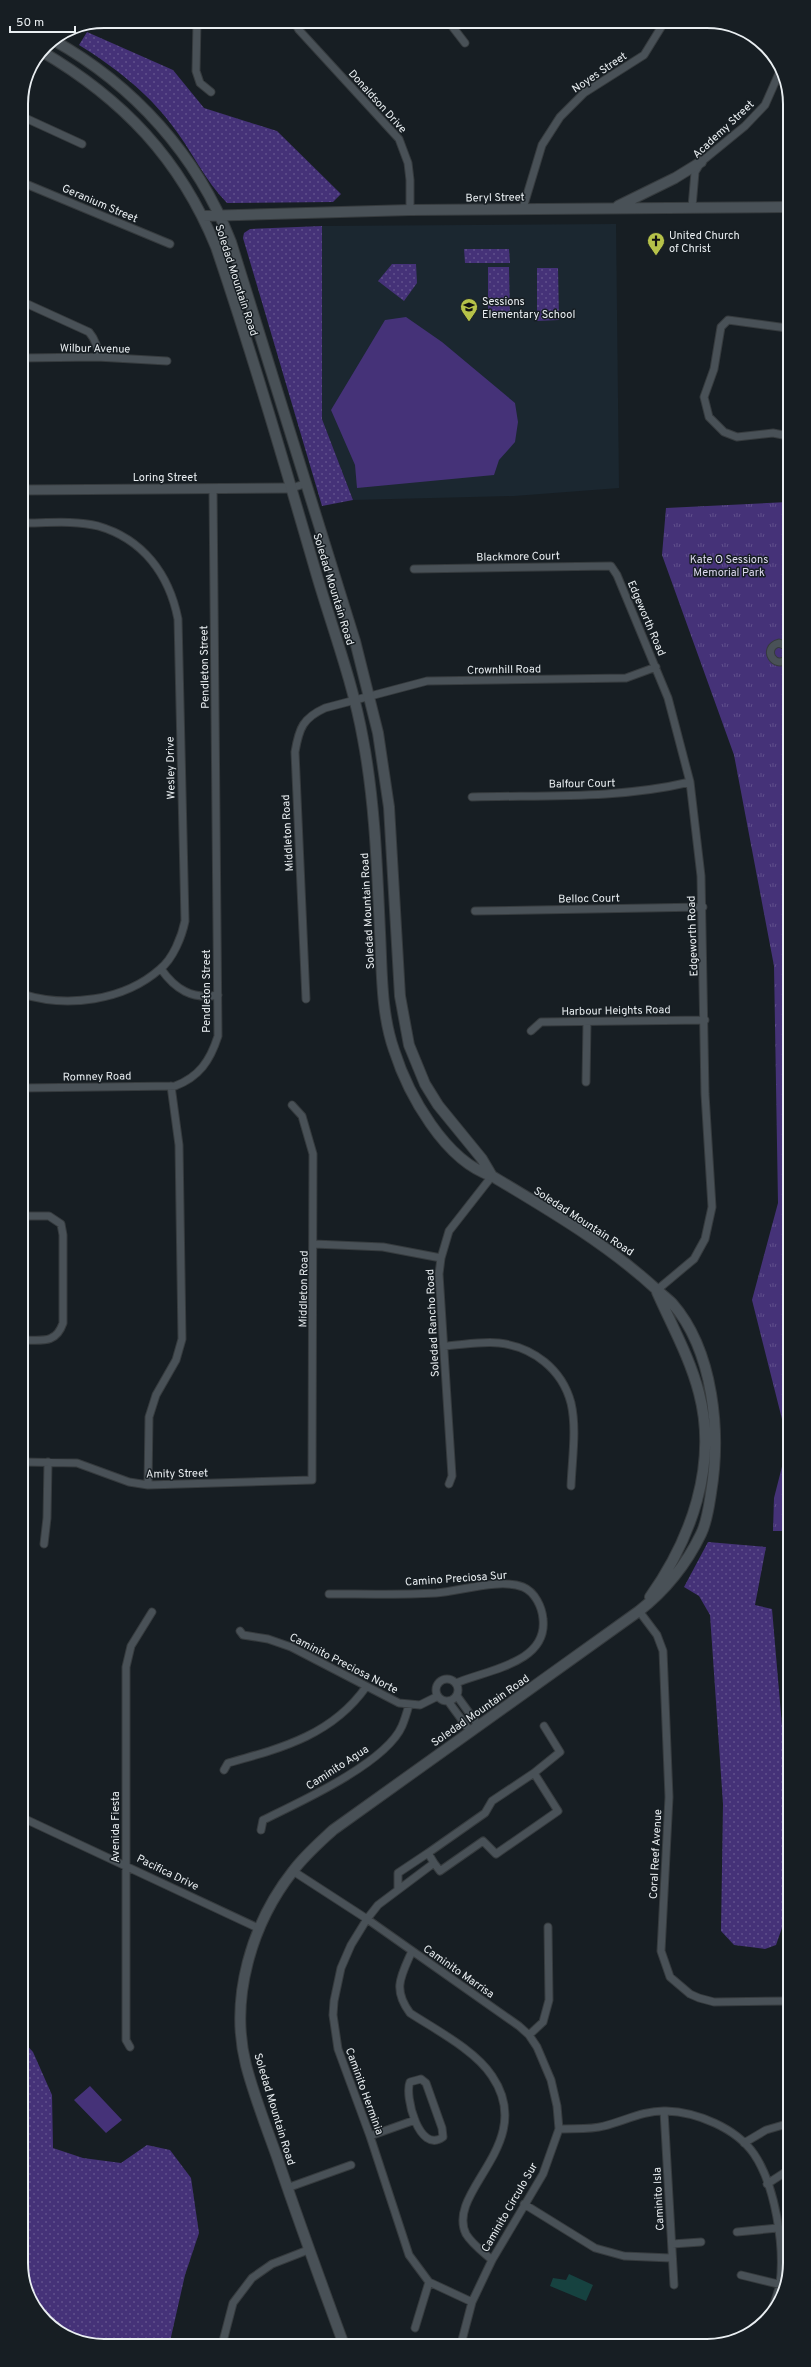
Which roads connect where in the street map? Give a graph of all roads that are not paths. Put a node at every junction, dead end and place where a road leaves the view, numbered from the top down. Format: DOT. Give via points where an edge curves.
graph roads {
  1 [pos="197,28"];
  2 [pos="297,28"];
  3 [pos="453,28"];
  4 [pos="661,28"];
  5 [pos="59,43"];
  6 [pos="464,43"];
  7 [pos="47,54"];
  8 [pos="778,77"];
  9 [pos="210,92"];
  10 [pos="28,119"];
  11 [pos="82,144"];
  12 [pos="701,162"];
  13 [pos="28,185"];
  14 [pos="783,206"];
  15 [pos="615,207"];
  16 [pos="692,207"];
  17 [pos="523,208"];
  18 [pos="410,210"];
  19 [pos="203,216"];
  20 [pos="221,216"];
  21 [pos="170,244"];
  22 [pos="28,304"];
  23 [pos="783,327"];
  24 [pos="97,357"];
  25 [pos="28,358"];
  26 [pos="167,361"];
  27 [pos="783,435"];
  28 [pos="307,483"];
  29 [pos="292,488"];
  30 [pos="213,489"];
  31 [pos="28,490"];
  32 [pos="28,522"];
  33 [pos="414,569"];
  34 [pos="617,575"];
  35 [pos="783,644"];
  36 [pos="783,662"];
  37 [pos="656,666"];
  38 [pos="370,695"];
  39 [pos="353,700"];
  40 [pos="690,782"];
  41 [pos="472,797"];
  42 [pos="703,907"];
  43 [pos="475,911"];
  44 [pos="161,969"];
  45 [pos="218,995"];
  46 [pos="28,996"];
  47 [pos="306,999"];
  48 [pos="705,1020"];
  49 [pos="587,1022"];
  50 [pos="531,1031"];
  51 [pos="586,1082"];
  52 [pos="171,1086"];
  53 [pos="28,1088"];
  54 [pos="292,1105"];
  55 [pos="492,1176"];
  56 [pos="28,1216"];
  57 [pos="314,1244"];
  58 [pos="441,1258"];
  59 [pos="657,1290"];
  60 [pos="28,1340"];
  61 [pos="444,1346"];
  62 [pos="28,1462"];
  63 [pos="48,1462"];
  64 [pos="312,1480"];
  65 [pos="449,1484"];
  66 [pos="148,1485"];
  67 [pos="571,1486"];
  68 [pos="44,1544"];
  69 [pos="329,1594"];
  70 [pos="639,1611"];
  71 [pos="152,1612"];
  72 [pos="240,1631"];
  73 [pos="456,1683"];
  74 [pos="366,1687"];
  75 [pos="438,1696"];
  76 [pos="457,1696"];
  77 [pos="448,1701"];
  78 [pos="408,1705"];
  79 [pos="544,1726"];
  80 [pos="474,1728"];
  81 [pos="224,1770"];
  82 [pos="534,1773"];
  83 [pos="28,1820"];
  84 [pos="261,1830"];
  85 [pos="428,1853"];
  86 [pos="434,1863"];
  87 [pos="126,1865"];
  88 [pos="293,1870"];
  89 [pos="398,1888"];
  90 [pos="367,1919"];
  91 [pos="548,1927"];
  92 [pos="258,1928"];
  93 [pos="412,1951"];
  94 [pos="783,2000"];
  95 [pos="529,2035"];
  96 [pos="130,2047"];
  97 [pos="664,2111"];
  98 [pos="415,2120"];
  99 [pos="783,2125"];
  100 [pos="559,2129"];
  101 [pos="370,2136"];
  102 [pos="744,2143"];
  103 [pos="351,2165"];
  104 [pos="783,2174"];
  105 [pos="767,2184"];
  106 [pos="287,2188"];
  107 [pos="524,2204"];
  108 [pos="778,2228"];
  109 [pos="737,2232"];
  110 [pos="701,2242"];
  111 [pos="672,2244"];
  112 [pos="308,2250"];
  113 [pos="670,2258"];
  114 [pos="492,2260"];
  115 [pos="741,2275"];
  116 [pos="429,2282"];
  117 [pos="781,2282"];
  118 [pos="781,2284"];
  119 [pos="674,2285"];
  120 [pos="472,2302"];
  121 [pos="415,2328"];
  122 [pos="224,2339"];
  123 [pos="342,2339"];
  124 [pos="462,2339"];
  1 -- 9 [label="street" via="196,71 200,83"];
  2 -- 18 [label="street, Donaldson Drive" via="399,139 408,163"];
  3 -- 6 [label="street"];
  4 -- 17 [label="street, Noyes Street" via="644,55 584,93 560,117 542,145"];
  5 -- 20 [label="main road, Soledad Mountain Road" via="84,57 132,95 170,136"];
  7 -- 19 [label="main road, Soledad Mountain Road" via="75,71 120,107 157,146"];
  8 -- 12 [label="street, Academy Street" via="764,105 745,126"];
  10 -- 11 [label="street"];
  12 -- 15 [label="main road" via="655,189"];
  12 -- 16 [label="street, Academy Street" via="696,172"];
  13 -- 21 [label="street, Geranium Street"];
  14 -- 16 [label="main road, Beryl Street"];
  15 -- 16 [label="main road, Beryl Street"];
  15 -- 17 [label="main road, Beryl Street"];
  17 -- 18 [label="main road, Beryl Street"];
  18 -- 20 [label="main road, Beryl Street"];
  19 -- 20 [label="main road, Beryl Street"];
  19 -- 29 [label="main road, Soledad Mountain Road" via="228,283"];
  20 -- 28 [label="main road, Soledad Mountain Road" via="244,278"];
  22 -- 24 [label="street" via="88,332 93,337"];
  23 -- 27 [label="street" via="728,320 721,327 714,369 704,397 709,417 724,432 737,437 772,433"];
  24 -- 25 [label="street, Wilbur Avenue"];
  24 -- 26 [label="street, Wilbur Avenue"];
  28 -- 29 [label="street, Loring Street"];
  28 -- 38 [label="main road, Soledad Mountain Road"];
  29 -- 30 [label="street, Loring Street"];
  29 -- 39 [label="main road, Soledad Mountain Road" via="340,646"];
  30 -- 31 [label="street, Loring Street"];
  30 -- 45 [label="street, Pendleton Street"];
  32 -- 44 [label="street, Wesley Drive" via="98,526 129,539 155,563 174,597 178,619 185,921 180,937"];
  33 -- 34 [label="street, Blackmore Court" via="607,564 614,568"];
  34 -- 37 [label="street, Edgeworth Road"];
  35 -- 36 [label="street" via="775,644 770,652 776,662"];
  37 -- 38 [label="street, Crownhill Road" via="626,678 427,681"];
  37 -- 40 [label="street, Edgeworth Road" via="668,698"];
  38 -- 39 [label="street, Crownhill Road"];
  38 -- 55 [label="main road, Soledad Mountain Road" via="389,807 400,996 409,1045 425,1084 438,1105 482,1159"];
  39 -- 47 [label="street, Middleton Road" via="314,713 302,724 295,752"];
  39 -- 55 [label="main road, Soledad Mountain Road" via="362,736 373,809 384,998 393,1050 410,1091 440,1135 477,1171"];
  40 -- 41 [label="street, Balfour Court" via="628,793"];
  40 -- 42 [label="street, Edgeworth Road"];
  42 -- 43 [label="street, Belloc Court"];
  42 -- 48 [label="street, Edgeworth Road"];
  44 -- 45 [label="street" via="171,983 184,992 193,995"];
  44 -- 46 [label="street, Wesley Drive" via="137,985 93,999 76,1002 42,1000"];
  45 -- 52 [label="street, Pendleton Street" via="218,1036 212,1056 203,1068 186,1082"];
  48 -- 49 [label="street, Harbour Heights Road"];
  48 -- 59 [label="street, Edgeworth Road" via="705,1094 712,1207 705,1239 694,1259"];
  49 -- 50 [label="street, Harbour Heights Road" via="540,1022"];
  49 -- 51 [label="street"];
  52 -- 53 [label="street, Romney Road"];
  52 -- 66 [label="street" via="179,1145 182,1339 176,1360 156,1395 149,1416"];
  54 -- 57 [label="street, Middleton Road" via="302,1116 313,1154"];
  55 -- 58 [label="street, Soledad Rancho Road" via="449,1231"];
  55 -- 59 [label="main road, Soledad Mountain Road" via="616,1255"];
  56 -- 60 [label="street" via="49,1216 61,1224 63,1234 63,1323 56,1336 47,1340"];
  57 -- 58 [label="street" via="383,1247"];
  57 -- 64 [label="street, Middleton Road"];
  58 -- 61 [label="street, Soledad Rancho Road" via="438,1274"];
  59 -- 70 [label="main road" via="683,1348 700,1395 704,1453 697,1503 688,1529 677,1554"];
  59 -- 70 [label="main road, Soledad Mountain Road" via="672,1302 693,1338 707,1375 715,1416 717,1448 709,1506 701,1533 671,1582"];
  61 -- 65 [label="street, Soledad Rancho Road" via="452,1476"];
  61 -- 67 [label="street" via="498,1342 522,1347 542,1358 559,1376 571,1403 573,1420"];
  62 -- 63 [label="street, Amity Street"];
  63 -- 66 [label="street, Amity Street" via="77,1463 129,1482"];
  63 -- 68 [label="street"];
  64 -- 66 [label="street, Amity Street"];
  69 -- 73 [label="street, Camino Preciosa Sur" via="436,1593 508,1584 524,1588 534,1596 543,1612 544,1625 539,1642 528,1656"];
  70 -- 80 [label="main road, Soledad Mountain Road"];
  70 -- 94 [label="street, Coral Reef Avenue" via="657,1635 663,1651 669,1796 661,1951 670,1977 690,1994 714,2002"];
  71 -- 87 [label="street, Avenida Fiesta" via="131,1646 126,1667"];
  72 -- 74 [label="street, Caminito Preciosa Norte" via="243,1635 268,1639 291,1647"];
  73 -- 75 [label="street" via="446,1679 440,1682 436,1689"];
  73 -- 76 [label="street"];
  74 -- 78 [label="street, Caminito Preciosa Norte"];
  74 -- 81 [label="street" via="353,1706 313,1734 279,1749 228,1763"];
  75 -- 77 [label="street"];
  75 -- 78 [label="street" via="420,1705"];
  76 -- 77 [label="street"];
  76 -- 80 [label="street"];
  77 -- 80 [label="street"];
  78 -- 84 [label="street, Caminito Agua" via="402,1726 386,1748 328,1789 263,1820"];
  79 -- 82 [label="street" via="560,1752"];
  80 -- 88 [label="main road, Soledad Mountain Road" via="333,1830"];
  82 -- 85 [label="street" via="492,1802 485,1813"];
  82 -- 86 [label="street" via="558,1811 496,1854 483,1841 440,1871"];
  83 -- 87 [label="street, Pacifica Drive"];
  85 -- 86 [label="street"];
  85 -- 89 [label="street" via="398,1873"];
  86 -- 89 [label="street, Caminito Herminia"];
  87 -- 92 [label="street, Pacifica Drive"];
  87 -- 96 [label="street, Avenida Fiesta" via="126,2040"];
  88 -- 90 [label="street, Caminito Marrisa"];
  88 -- 92 [label="main road, Soledad Mountain Road"];
  89 -- 90 [label="street, Caminito Herminia" via="378,1904"];
  90 -- 93 [label="street, Caminito Marrisa"];
  90 -- 101 [label="street, Caminito Herminia" via="341,1968 333,2015 338,2049"];
  91 -- 95 [label="street" via="549,2000 544,2022"];
  92 -- 106 [label="main road, Soledad Mountain Road" via="250,1955 241,2013 246,2064"];
  93 -- 95 [label="street, Caminito Marrisa"];
  93 -- 114 [label="street" via="399,1979 399,1992 404,2005 410,2013 476,2058 492,2075 502,2100 504,2118 496,2153 466,2203 463,2216 466,2234"];
  95 -- 100 [label="street, Caminito Marrisa" via="551,2080"];
  97 -- 100 [label="street" via="647,2113 596,2128"];
  97 -- 102 [label="street" via="712,2122"];
  97 -- 111 [label="street, Caminito Isla"];
  98 -- 98 [label="street" via="423,2136 430,2142 443,2138 426,2083 421,2079 410,2082 407,2088"];
  98 -- 101 [label="street"];
  99 -- 102 [label="street" via="766,2130"];
  100 -- 107 [label="street, Caminito Circulo Sur" via="543,2174"];
  101 -- 116 [label="street, Caminito Herminia" via="409,2255"];
  102 -- 105 [label="street" via="754,2154"];
  103 -- 106 [label="street"];
  104 -- 105 [label="street"];
  105 -- 108 [label="street"];
  106 -- 112 [label="main road, Soledad Mountain Road"];
  107 -- 113 [label="street" via="595,2248 624,2256"];
  107 -- 114 [label="street, Caminito Circulo Sur"];
  108 -- 109 [label="street"];
  108 -- 117 [label="street"];
  110 -- 111 [label="street"];
  111 -- 113 [label="street, Caminito Isla"];
  112 -- 122 [label="street" via="272,2264 252,2278 233,2303"];
  112 -- 123 [label="main road, Soledad Mountain Road"];
  113 -- 119 [label="street, Caminito Isla"];
  114 -- 120 [label="street, Caminito Circulo Sur"];
  115 -- 118 [label="street"];
  116 -- 120 [label="street, Caminito Herminia"];
  116 -- 121 [label="street"];
  120 -- 124 [label="street, Caminito Circulo Sur"];
}
